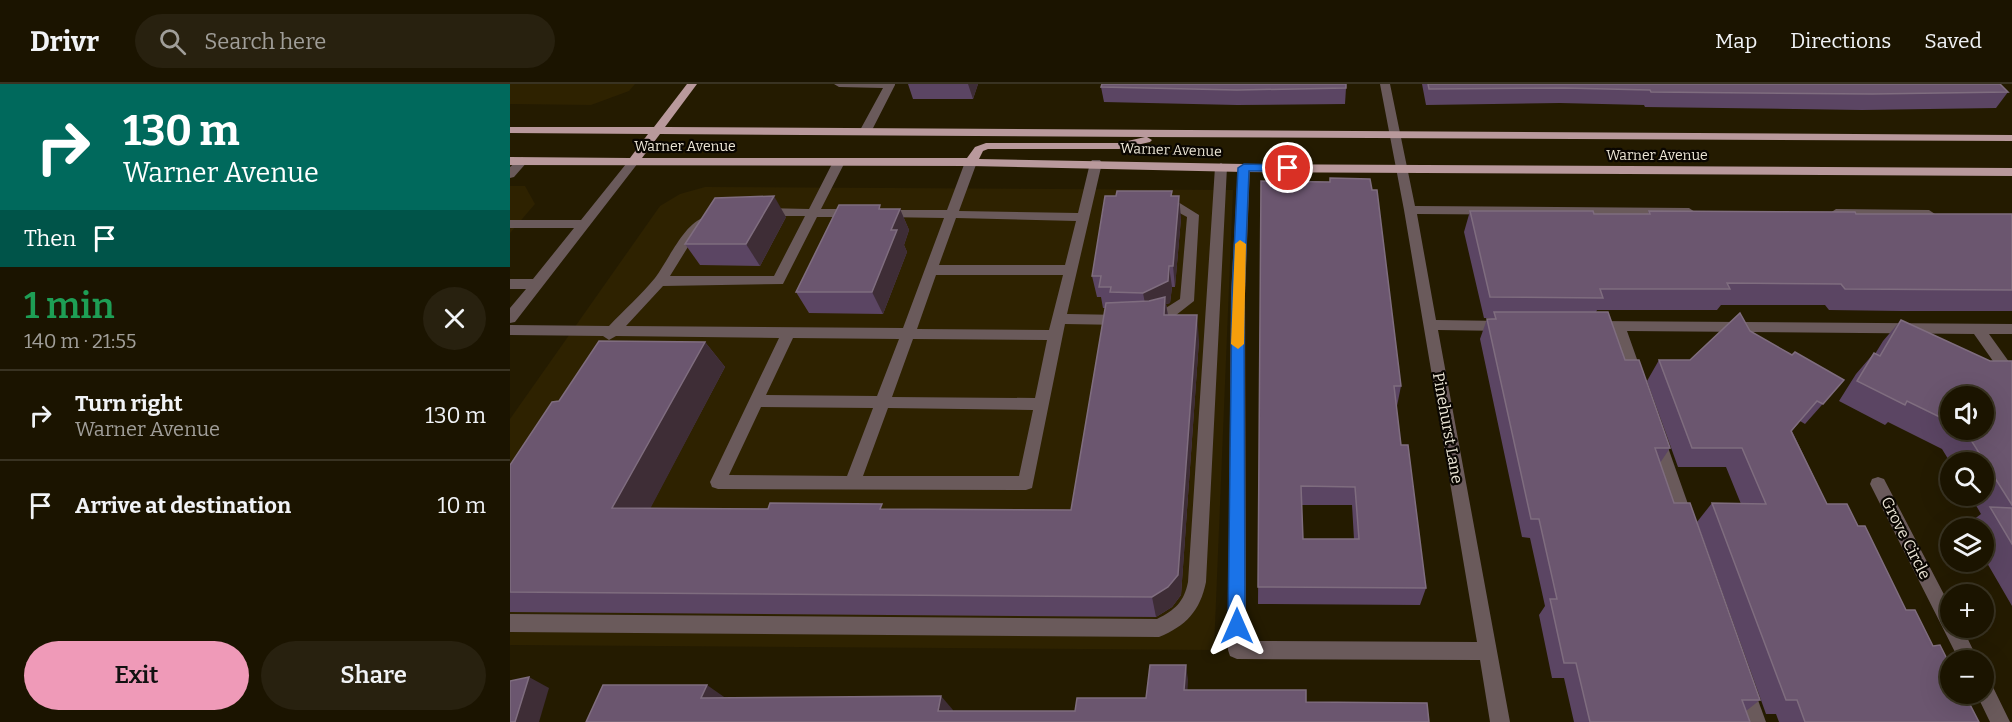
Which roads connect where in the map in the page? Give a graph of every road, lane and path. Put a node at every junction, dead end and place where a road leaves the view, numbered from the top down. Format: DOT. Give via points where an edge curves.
graph roads {
  1 [pos="692,84"];
  2 [pos="839,84"];
  3 [pos="890,84"];
  4 [pos="1385,84"];
  5 [pos="510,130"];
  6 [pos="657,131"];
  7 [pos="865,132"];
  8 [pos="1178,133"];
  9 [pos="1394,135"];
  10 [pos="2012,138"];
  11 [pos="516,161"];
  12 [pos="634,161"];
  13 [pos="839,162"];
  14 [pos="971,162"];
  15 [pos="1096,163"];
  16 [pos="1221,167"];
  17 [pos="1244,168"];
  18 [pos="1401,168"];
  19 [pos="2012,172"];
  20 [pos="510,174"];
  21 [pos="1154,205"];
  22 [pos="1089,209"];
  23 [pos="1410,210"];
  24 [pos="812,211"];
  25 [pos="747,212"];
  26 [pos="1700,212"];
  27 [pos="1820,213"];
  28 [pos="1940,214"];
  29 [pos="718,215"];
  30 [pos="952,215"];
  31 [pos="510,224"];
  32 [pos="584,224"];
  33 [pos="931,270"];
  34 [pos="1071,270"];
  35 [pos="660,281"];
  36 [pos="510,284"];
  37 [pos="536,284"];
  38 [pos="510,318"];
  39 [pos="1060,319"];
  40 [pos="1430,325"];
  41 [pos="1524,326"];
  42 [pos="1583,326"];
  43 [pos="1618,327"];
  44 [pos="1978,329"];
  45 [pos="2012,329"];
  46 [pos="510,330"];
  47 [pos="612,331"];
  48 [pos="788,333"];
  49 [pos="907,334"];
  50 [pos="1055,335"];
  51 [pos="599,351"];
  52 [pos="2012,378"];
  53 [pos="1642,394"];
  54 [pos="756,401"];
  55 [pos="882,402"];
  56 [pos="1042,404"];
  57 [pos="1654,428"];
  58 [pos="853,482"];
  59 [pos="1878,484"];
  60 [pos="1693,541"];
  61 [pos="1940,604"];
  62 [pos="510,623"];
  63 [pos="1488,651"];
  64 [pos="1740,677"];
  65 [pos="1991,704"];
  66 [pos="1500,722"];
  67 [pos="1756,722"];
  68 [pos="2001,722"];
  1 -- 6 [label="main road"];
  2 -- 3 [label="street"];
  3 -- 7 [label="street"];
  4 -- 9 [label="street, Pinehurst Lane"];
  5 -- 6 [label="main road, Warner Avenue"];
  6 -- 7 [label="main road, Warner Avenue"];
  6 -- 12 [label="main road"];
  7 -- 8 [label="main road, Warner Avenue"];
  8 -- 9 [label="main road, Warner Avenue"];
  8 -- 14 [label="main road" via="1119,146 986,146 979,148"];
  9 -- 10 [label="main road, Warner Avenue"];
  9 -- 18 [label="street, Pinehurst Lane"];
  11 -- 12 [label="main road, Warner Avenue"];
  11 -- 20 [label="street"];
  12 -- 13 [label="main road, Warner Avenue"];
  12 -- 32 [label="street"];
  13 -- 14 [label="main road, Warner Avenue"];
  13 -- 24 [label="street"];
  14 -- 15 [label="main road, Warner Avenue"];
  14 -- 30 [label="street"];
  15 -- 16 [label="main road, Warner Avenue"];
  15 -- 22 [label="street"];
  16 -- 17 [label="main road, Warner Avenue"];
  16 -- 62 [label="street" via="1197,582 1193,601 1183,616 1159,628"];
  17 -- 18 [label="main road, Warner Avenue"];
  17 -- 63 [label="street" via="1238,294 1237,650"];
  18 -- 19 [label="main road, Warner Avenue"];
  18 -- 23 [label="street, Pinehurst Lane"];
  21 -- 39 [label="street" via="1174,205 1193,215 1187,301 1166,315 1147,321"];
  22 -- 30 [label="street"];
  22 -- 34 [label="street"];
  23 -- 26 [label="street"];
  23 -- 40 [label="street, Pinehurst Lane"];
  24 -- 25 [label="street"];
  24 -- 30 [label="street"];
  24 -- 35 [label="street" via="778,281"];
  27 -- 28 [label="street"];
  29 -- 35 [label="street" via="702,222 687,239"];
  30 -- 33 [label="street"];
  31 -- 32 [label="street"];
  32 -- 37 [label="street"];
  33 -- 34 [label="street"];
  33 -- 49 [label="street"];
  34 -- 39 [label="street"];
  35 -- 47 [label="street"];
  36 -- 37 [label="street"];
  37 -- 38 [label="street"];
  39 -- 50 [label="street"];
  40 -- 41 [label="street"];
  40 -- 63 [label="street, Pinehurst Lane"];
  42 -- 43 [label="street"];
  43 -- 44 [label="street"];
  43 -- 53 [label="street"];
  44 -- 45 [label="street"];
  44 -- 52 [label="street"];
  46 -- 47 [label="street"];
  47 -- 48 [label="street"];
  47 -- 51 [label="street"];
  48 -- 49 [label="street"];
  48 -- 54 [label="street"];
  49 -- 50 [label="street"];
  49 -- 55 [label="street"];
  50 -- 56 [label="street"];
  54 -- 55 [label="street"];
  54 -- 58 [label="street" via="718,482"];
  55 -- 56 [label="street"];
  55 -- 58 [label="street"];
  56 -- 58 [label="street" via="1026,483"];
  57 -- 60 [label="street"];
  59 -- 61 [label="street, Grove Circle"];
  63 -- 66 [label="street, Pinehurst Lane"];
  64 -- 67 [label="street"];
  65 -- 68 [label="street"];
}
